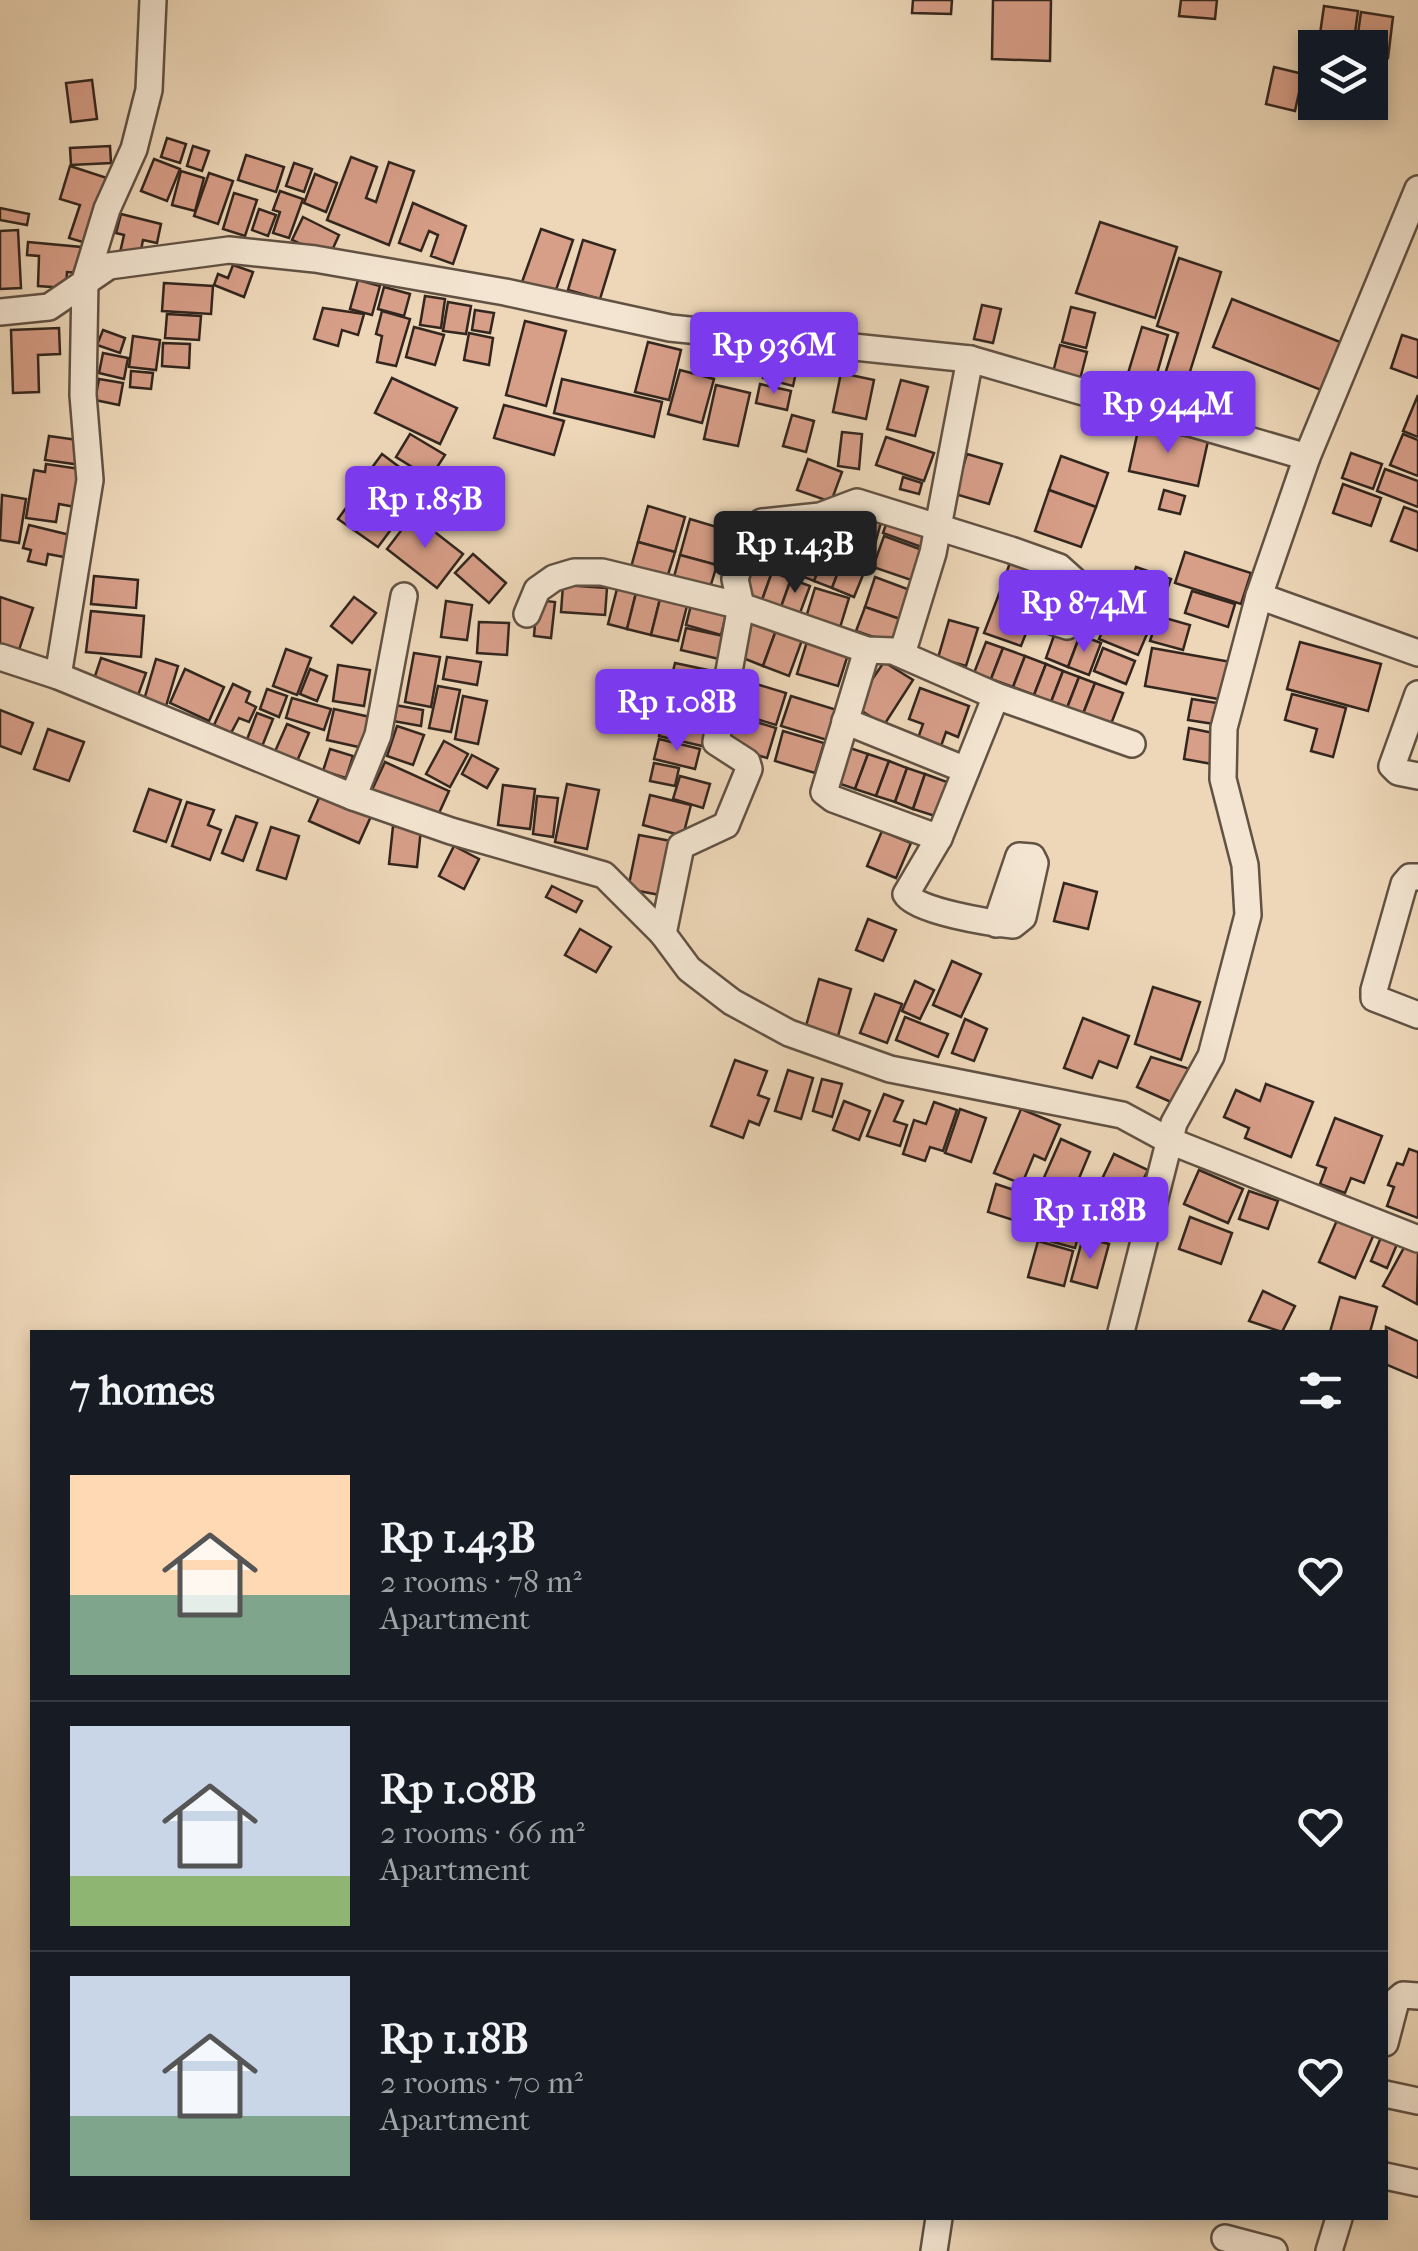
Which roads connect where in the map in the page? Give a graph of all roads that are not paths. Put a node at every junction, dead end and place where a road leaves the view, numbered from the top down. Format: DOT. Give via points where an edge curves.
graph roads {
  1 [pos="152,0"];
  2 [pos="1418,189"];
  3 [pos="85,281"];
  4 [pos="0,312"];
  5 [pos="970,360"];
  6 [pos="1307,457"];
  7 [pos="938,526"];
  8 [pos="1059,567"];
  9 [pos="404,596"];
  10 [pos="1259,596"];
  11 [pos="742,606"];
  12 [pos="526,614"];
  13 [pos="867,650"];
  14 [pos="1418,653"];
  15 [pos="902,654"];
  16 [pos="0,657"];
  17 [pos="58,676"];
  18 [pos="1418,694"];
  19 [pos="996,696"];
  20 [pos="846,721"];
  21 [pos="1132,744"];
  22 [pos="966,770"];
  23 [pos="1418,776"];
  24 [pos="354,797"];
  25 [pos="939,838"];
  26 [pos="1418,877"];
  27 [pos="996,924"];
  28 [pos="663,934"];
  29 [pos="1418,1015"];
  30 [pos="1170,1141"];
  31 [pos="1418,1239"];
  32 [pos="1122,1330"];
  33 [pos="1418,1996"];
  34 [pos="1388,2032"];
  35 [pos="1388,2095"];
  36 [pos="1418,2101"];
  37 [pos="1388,2177"];
  38 [pos="1418,2183"];
  39 [pos="939,2220"];
  40 [pos="1338,2220"];
  41 [pos="1226,2238"];
  42 [pos="934,2251"];
  43 [pos="1274,2251"];
  44 [pos="1329,2251"];
  1 -- 3 [label="street" via="149,90"];
  2 -- 6 [label="street"];
  3 -- 4 [label="street" via="48,306"];
  3 -- 5 [label="street" via="109,266 229,250 486,289 670,328"];
  3 -- 17 [label="street" via="90,480"];
  5 -- 6 [label="street"];
  5 -- 7 [label="street"];
  6 -- 10 [label="street"];
  7 -- 8 [label="street"];
  7 -- 11 [label="street" via="857,502 820,516 762,522 735,579"];
  7 -- 15 [label="street"];
  9 -- 24 [label="street" via="378,735"];
  10 -- 14 [label="street"];
  10 -- 30 [label="street" via="1224,728 1223,779 1246,865 1248,915 1211,1056"];
  11 -- 12 [label="street" via="602,572 574,572 537,590"];
  11 -- 13 [label="street"];
  11 -- 28 [label="street" via="716,742 748,769 726,825 681,846"];
  13 -- 15 [label="street"];
  13 -- 20 [label="street"];
  15 -- 19 [label="street"];
  16 -- 17 [label="street"];
  17 -- 24 [label="street"];
  18 -- 23 [label="street" via="1392,766"];
  19 -- 21 [label="street"];
  19 -- 22 [label="street"];
  20 -- 22 [label="street"];
  20 -- 25 [label="street" via="827,796"];
  22 -- 25 [label="street"];
  24 -- 28 [label="street" via="604,874"];
  25 -- 27 [label="street" via="907,899"];
  26 -- 29 [label="street" via="1404,884 1374,990 1381,1004"];
  28 -- 30 [label="street" via="689,969 790,1033 890,1069 1122,1116"];
  30 -- 31 [label="street"];
  30 -- 32 [label="street"];
  33 -- 34 [label="street" via="1396,2001"];
  35 -- 36 [label="street"];
  37 -- 38 [label="street"];
  39 -- 42 [label="street"];
  40 -- 44 [label="street"];
  41 -- 43 [label="street"];
}
